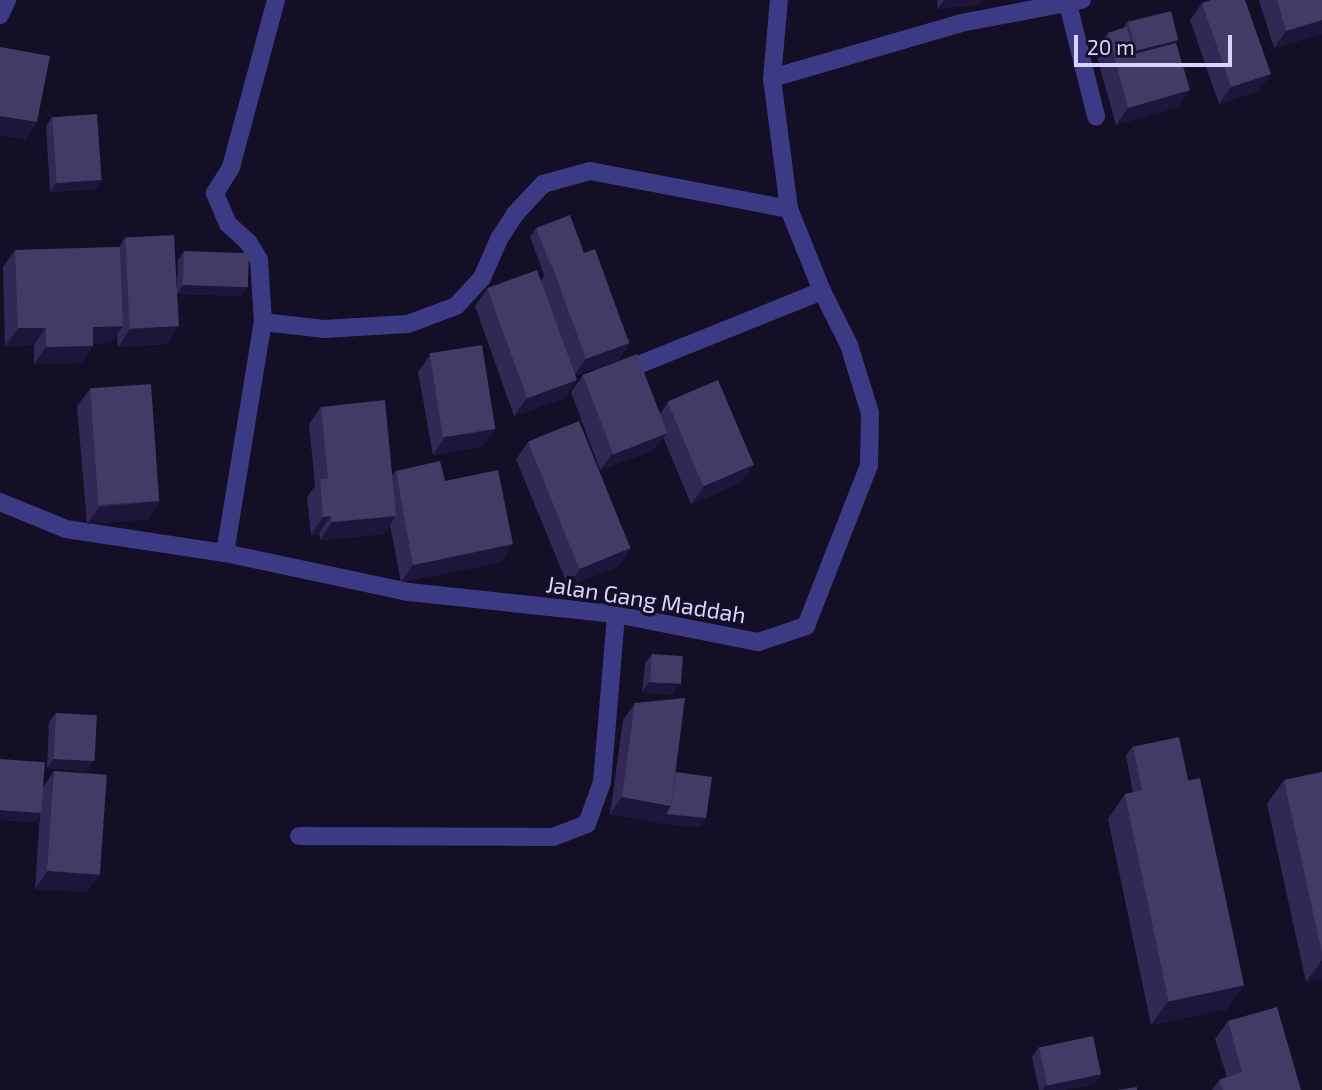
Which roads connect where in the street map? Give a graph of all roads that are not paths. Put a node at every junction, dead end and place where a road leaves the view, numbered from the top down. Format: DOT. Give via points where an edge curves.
graph roads {
  1 [pos="6,0"];
  2 [pos="276,0"];
  3 [pos="779,0"];
  4 [pos="1072,1"];
  5 [pos="0,15"];
  6 [pos="772,78"];
  7 [pos="1096,116"];
  8 [pos="789,209"];
  9 [pos="822,290"];
  10 [pos="263,322"];
  11 [pos="634,367"];
  12 [pos="0,502"];
  13 [pos="225,552"];
  14 [pos="616,614"];
  15 [pos="299,835"];
  1 -- 5 [label="street"];
  2 -- 10 [label="street" via="231,167 215,193 228,224 259,260"];
  3 -- 6 [label="street, Jalan Gang Maddah"];
  4 -- 6 [label="street" via="961,23"];
  4 -- 7 [label="street"];
  6 -- 8 [label="street, Jalan Gang Maddah"];
  8 -- 9 [label="street, Jalan Gang Maddah"];
  8 -- 10 [label="street" via="590,172 543,184 514,214 482,278 456,306 408,324 324,329"];
  9 -- 11 [label="street"];
  9 -- 14 [label="street, Jalan Gang Maddah" via="849,345 870,413 869,465 806,626 758,642"];
  10 -- 13 [label="street"];
  12 -- 13 [label="street, Jalan Gang Maddah" via="66,529"];
  13 -- 14 [label="street, Jalan Gang Maddah" via="410,592"];
  14 -- 15 [label="street" via="602,782 587,824 554,837"];
}
